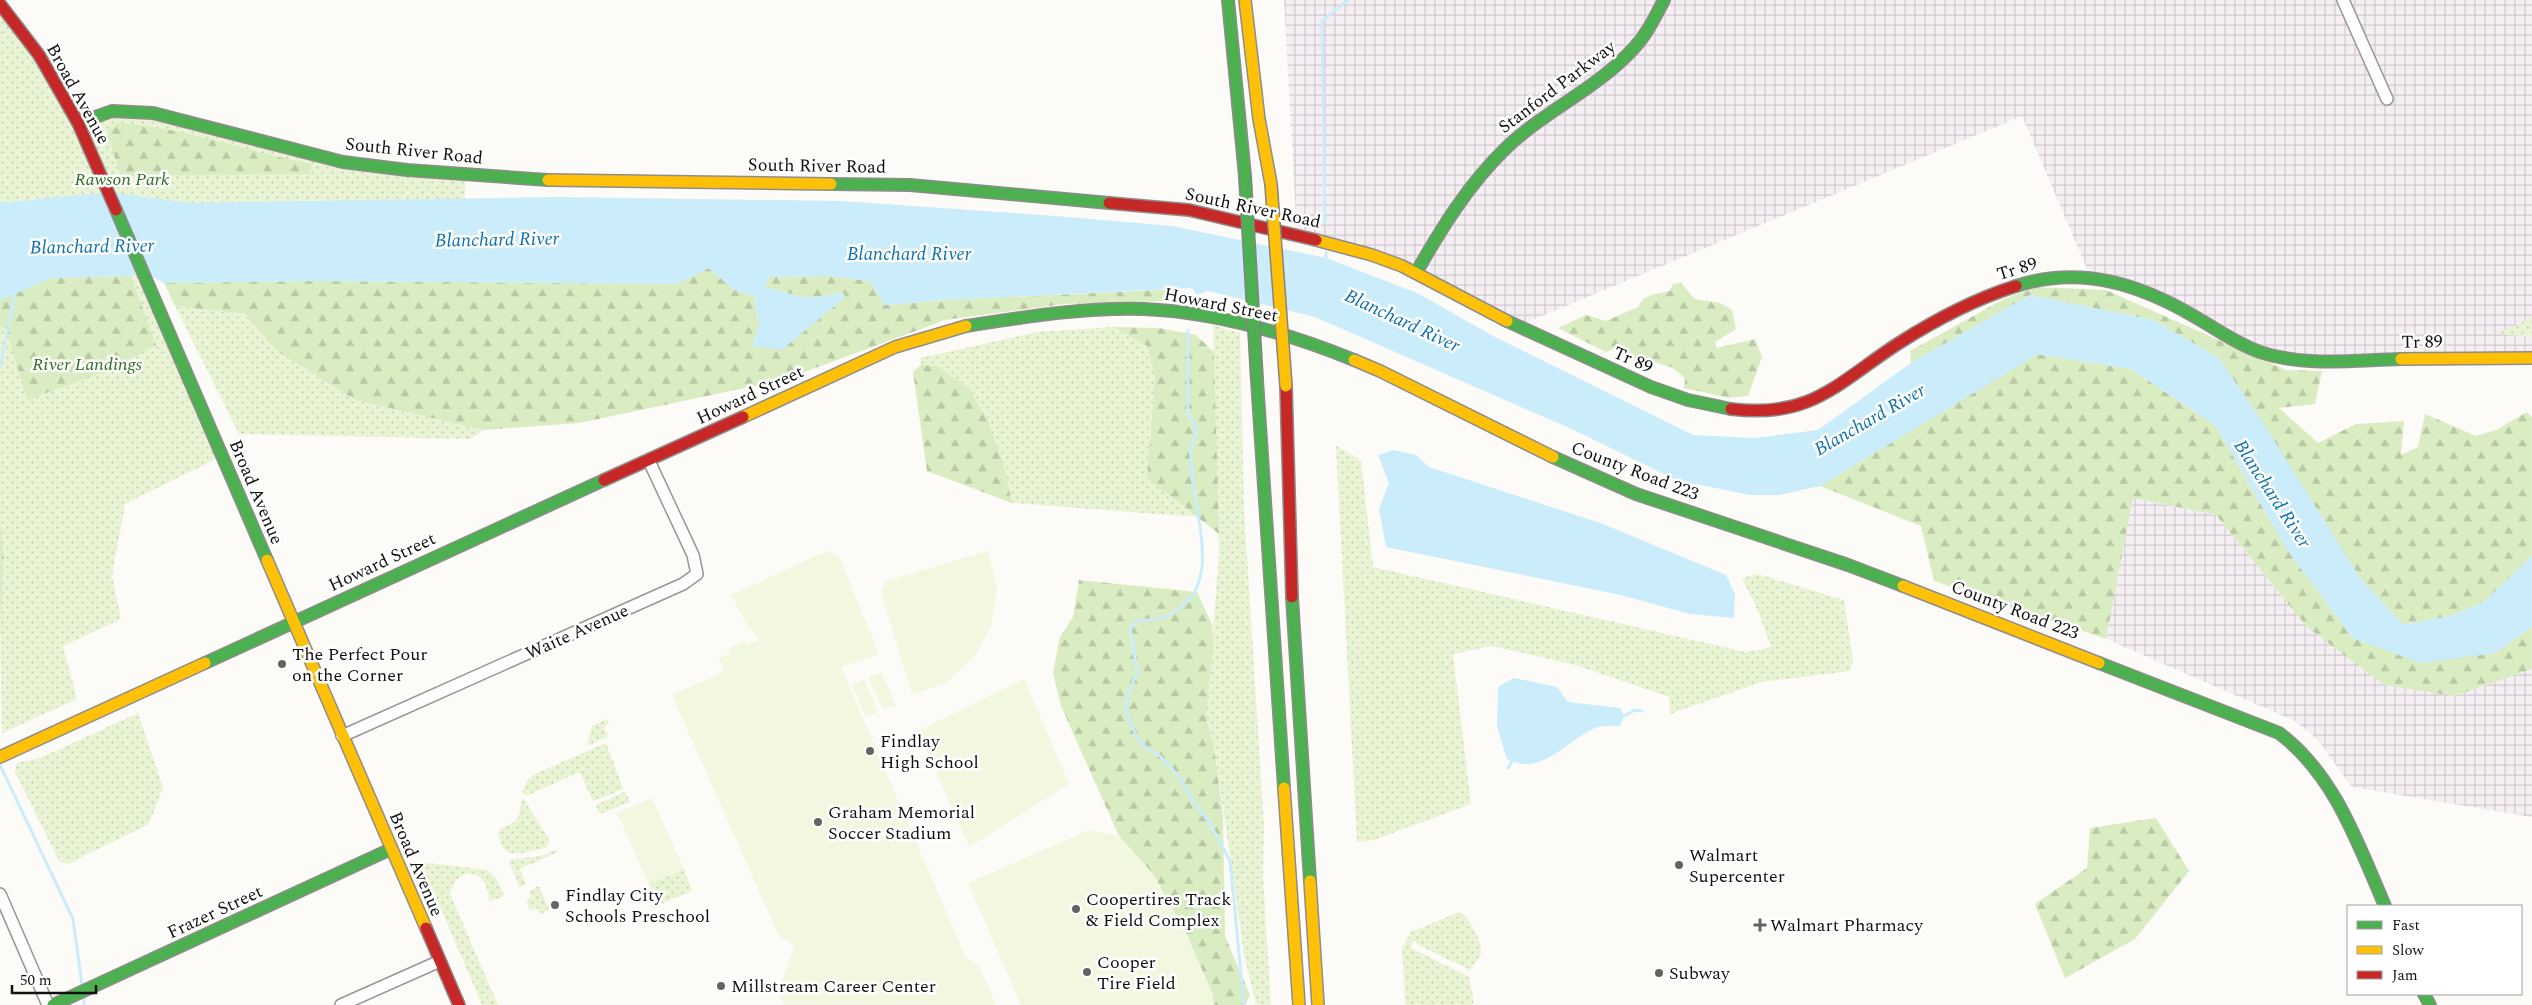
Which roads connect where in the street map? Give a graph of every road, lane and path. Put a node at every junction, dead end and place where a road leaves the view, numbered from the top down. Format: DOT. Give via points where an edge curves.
graph roads {
  1 [pos="1228,0"];
  2 [pos="1245,0"];
  3 [pos="1664,0"];
  4 [pos="2343,0"];
  5 [pos="0,4"];
  6 [pos="2386,99"];
  7 [pos="78,123"];
  8 [pos="1416,273"];
  9 [pos="1540,336"];
  10 [pos="2532,358"];
  11 [pos="1544,453"];
  12 [pos="650,461"];
  13 [pos="293,622"];
  14 [pos="342,736"];
  15 [pos="4,756"];
  16 [pos="391,850"];
  17 [pos="1290,857"];
  18 [pos="0,894"];
  19 [pos="2385,905"];
  20 [pos="1312,918"];
  21 [pos="440,961"];
  22 [pos="48,1005"];
  23 [pos="53,1005"];
  24 [pos="341,1005"];
  25 [pos="459,1005"];
  26 [pos="1289,1005"];
  27 [pos="1299,1005"];
  28 [pos="1318,1005"];
  29 [pos="1326,1005"];
  1 -- 17 [label="main road, bridge" via="1245,176"];
  2 -- 20 [label="main road, bridge" via="1258,119 1271,184 1286,386 1294,647"];
  3 -- 8 [label="main road, Stanford Parkway" via="1646,34 1625,60 1542,119 1486,169 1455,209"];
  4 -- 6 [label="street"];
  5 -- 7 [label="main road, Broad Avenue" via="39,55"];
  7 -- 8 [label="main road, South River Road" via="112,112 153,113 343,162 407,170 540,180 910,185 1189,210 1343,246 1383,258"];
  7 -- 13 [label="main road, Broad Avenue"];
  8 -- 9 [label="main road, South River Road"];
  9 -- 10 [label="main road, Tr 89" via="1632,380 1672,395 1722,408 1767,412 1790,409 1822,398 1921,330 1996,294 2043,278 2082,276 2107,278 2131,285 2162,298 2235,340 2282,358"];
  11 -- 12 [label="main road, Howard Street" via="1380,371 1301,339 1231,321 1144,309 1041,314 927,336 834,375"];
  11 -- 19 [label="main road, County Road 223" via="1636,494 1848,565 2279,733 2305,753 2325,779"];
  12 -- 13 [label="main road, Howard Street"];
  12 -- 14 [label="street, Waite Avenue" via="693,555 697,574 683,584"];
  13 -- 14 [label="main road, Broad Avenue"];
  13 -- 15 [label="main road, Howard Street"];
  14 -- 16 [label="main road, Broad Avenue"];
  16 -- 21 [label="main road, Broad Avenue"];
  16 -- 23 [label="main road, Frazer Street"];
  17 -- 26 [label="main road" via="1285,912"];
  17 -- 27 [label="main road"];
  18 -- 22 [label="street"];
  20 -- 28 [label="main road"];
  20 -- 29 [label="main road"];
  21 -- 24 [label="street"];
  21 -- 25 [label="main road, Broad Avenue"];
}
